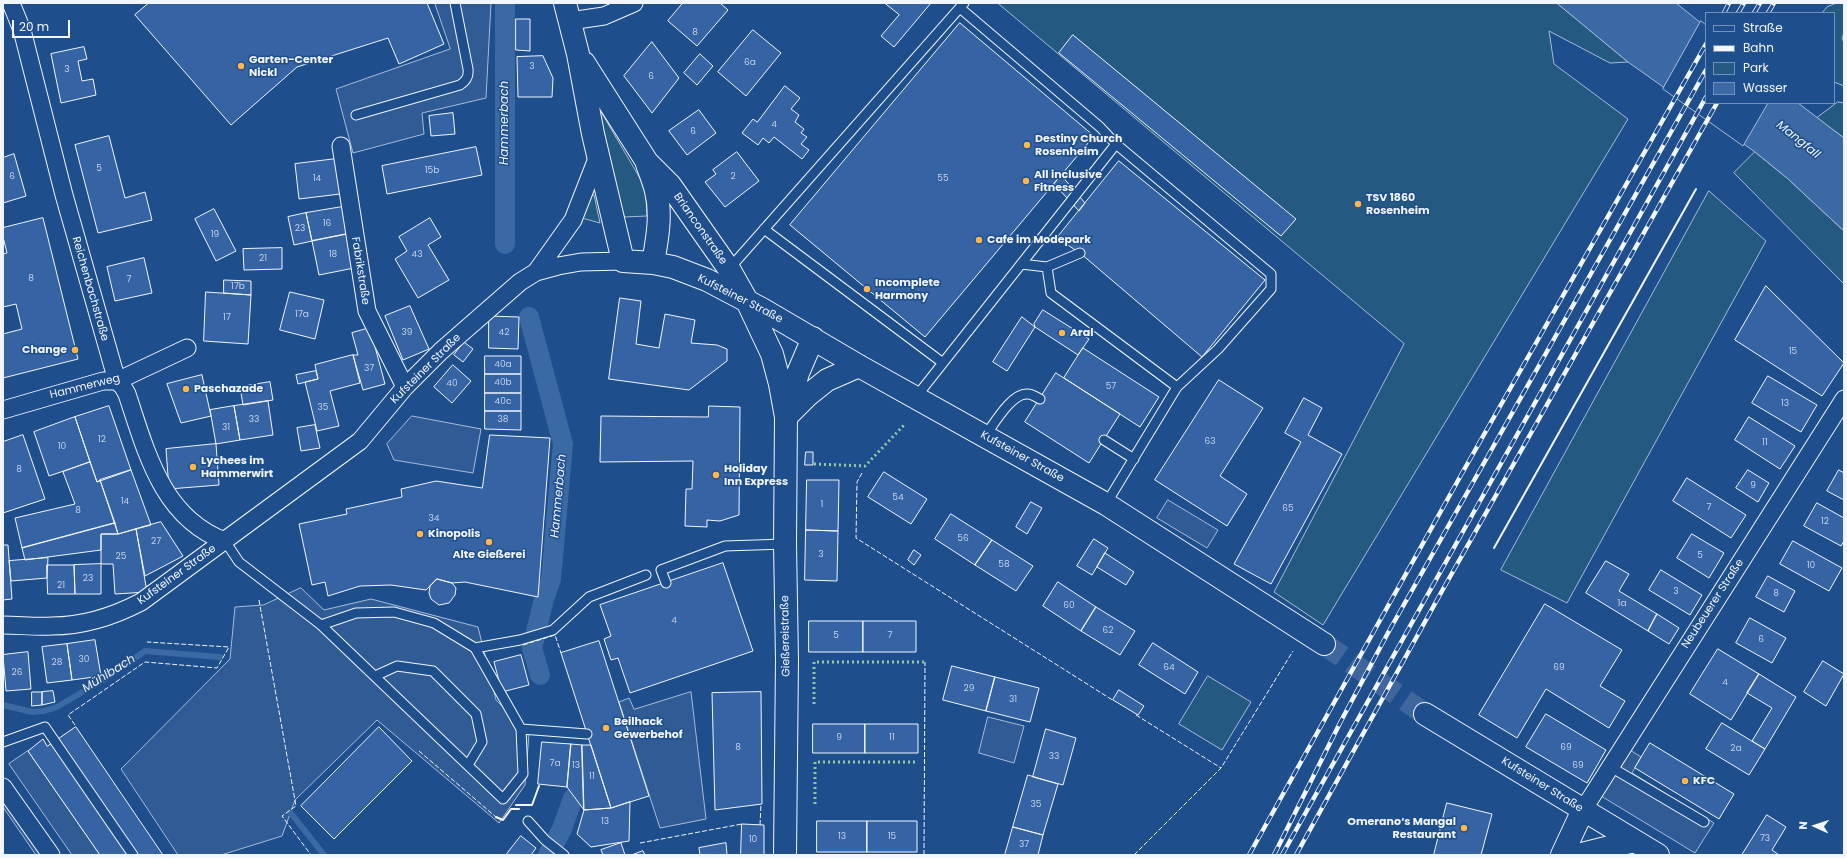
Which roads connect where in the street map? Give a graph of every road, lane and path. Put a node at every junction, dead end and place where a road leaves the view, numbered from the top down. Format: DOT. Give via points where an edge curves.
graph roads {
  1 [pos="11,3"];
  2 [pos="455,3"];
  3 [pos="634,3"];
  4 [pos="962,5"];
  5 [pos="567,12"];
  6 [pos="578,54"];
  7 [pos="356,115"];
  8 [pos="1116,144"];
  9 [pos="341,146"];
  10 [pos="598,156"];
  11 [pos="647,162"];
  12 [pos="764,229"];
  13 [pos="1080,253"];
  14 [pos="623,261"];
  15 [pos="653,263"];
  16 [pos="1021,264"];
  17 [pos="1047,267"];
  18 [pos="729,269"];
  19 [pos="536,272"];
  20 [pos="747,300"];
  21 [pos="813,338"];
  22 [pos="187,348"];
  23 [pos="943,363"];
  24 [pos="859,366"];
  25 [pos="117,381"];
  26 [pos="1177,387"];
  27 [pos="405,388"];
  28 [pos="916,397"];
  29 [pos="1040,399"];
  30 [pos="1844,399"];
  31 [pos="3,410"];
  32 [pos="786,417"];
  33 [pos="986,436"];
  34 [pos="1104,440"];
  35 [pos="1134,459"];
  36 [pos="1106,504"];
  37 [pos="225,541"];
  38 [pos="785,544"];
  39 [pos="646,575"];
  40 [pos="666,583"];
  41 [pos="3,625"];
  42 [pos="321,625"];
  43 [pos="1324,644"];
  44 [pos="475,648"];
  45 [pos="374,676"];
  46 [pos="1425,714"];
  47 [pos="521,730"];
  48 [pos="587,734"];
  49 [pos="3,742"];
  50 [pos="468,765"];
  51 [pos="1610,766"];
  52 [pos="3,787"];
  53 [pos="1582,810"];
  54 [pos="528,822"];
  55 [pos="1704,822"];
  56 [pos="1634,841"];
  57 [pos="51,855"];
  58 [pos="133,855"];
  59 [pos="564,855"];
  60 [pos="785,855"];
  61 [pos="1562,855"];
  62 [pos="1578,855"];
  63 [pos="1658,855"];
  1 -- 25 [label="street, Reichenbachstraße" via="24,37 64,195"];
  2 -- 7 [label="lane" via="468,69 464,82"];
  3 -- 5 [label="street" via="604,16"];
  4 -- 8 [label="lane"];
  4 -- 12 [label="lane"];
  5 -- 6 [label="main road, Brianconstraße"];
  6 -- 10 [label="main road, Brianconstraße"];
  6 -- 11 [label="main road, Brianconstraße"];
  8 -- 16 [label="lane"];
  8 -- 26 [label="lane" via="1271,274 1271,289"];
  9 -- 27 [label="street, Fabrikstraße" via="367,312"];
  10 -- 14 [label="main road, Brianconstraße"];
  10 -- 19 [label="street" via="573,220"];
  11 -- 15 [label="main road, Brianconstraße" via="656,192 658,210 659,227"];
  11 -- 18 [label="main road, Brianconstraße" via="670,185"];
  12 -- 18 [label="lane"];
  12 -- 23 [label="lane"];
  13 -- 17 [label="lane"];
  14 -- 15 [label="main road, Kufsteiner Straße"];
  14 -- 19 [label="street, Kufsteiner Straße" via="582,262"];
  15 -- 20 [label="main road, Kufsteiner Straße" via="674,267"];
  16 -- 17 [label="lane"];
  16 -- 23 [label="lane"];
  17 -- 26 [label="lane" via="1051,293"];
  18 -- 20 [label="main road, Brianconstraße"];
  19 -- 27 [label="street, Kufsteiner Straße" via="520,282 441,350"];
  20 -- 21 [label="main road, Kufsteiner Straße"];
  20 -- 32 [label="main road, Gießereistraße" via="772,354"];
  21 -- 24 [label="main road, Kufsteiner Straße"];
  21 -- 32 [label="main road, Gießereistraße" via="793,387"];
  22 -- 25 [label="street, Hammerweg"];
  23 -- 28 [label="lane"];
  24 -- 28 [label="main road, Kufsteiner Straße"];
  24 -- 32 [label="main road" via="827,380 806,396"];
  25 -- 31 [label="street, Hammerweg" via="102,381"];
  25 -- 37 [label="street, Reichenbachstraße" via="127,394 154,472 167,495 190,521 208,534"];
  26 -- 35 [label="lane"];
  27 -- 37 [label="street, Kufsteiner Straße" via="360,441"];
  28 -- 33 [label="main road, Kufsteiner Straße"];
  29 -- 33 [label="lane" via="1028,394 1018,395"];
  30 -- 51 [label="street, Neubeuerer Straße"];
  32 -- 38 [label="main road, Gießereistraße"];
  33 -- 36 [label="main road, Kufsteiner Straße"];
  34 -- 35 [label="lane"];
  35 -- 36 [label="lane"];
  36 -- 43 [label="main road, Kufsteiner Straße"];
  37 -- 41 [label="street, Kufsteiner Straße" via="153,594 123,611 78,623 53,626"];
  37 -- 42 [label="lane" via="240,562"];
  38 -- 40 [label="lane" via="725,546 662,570"];
  38 -- 60 [label="main road, Gießereistraße"];
  39 -- 44 [label="lane" via="589,598 553,630 520,640"];
  42 -- 44 [label="lane" via="356,613 394,612 434,624"];
  42 -- 45 [label="lane"];
  44 -- 47 [label="lane"];
  45 -- 50 [label="lane"];
  45 -- 50 [label="lane" via="398,666 433,671 476,714 482,742"];
  46 -- 53 [label="main road, Kufsteiner Straße"];
  47 -- 48 [label="lane"];
  47 -- 50 [label="lane" via="523,774 503,799"];
  49 -- 58 [label="lane" via="45,727"];
  51 -- 53 [label="street, Neubeuerer Straße"];
  51 -- 55 [label="lane"];
  52 -- 57 [label="street"];
  53 -- 56 [label="main road, Kufsteiner Straße"];
  53 -- 61 [label="main road"];
  54 -- 59 [label="lane"];
  56 -- 62 [label="main road"];
  56 -- 63 [label="main road, Kufsteiner Straße"];
}
